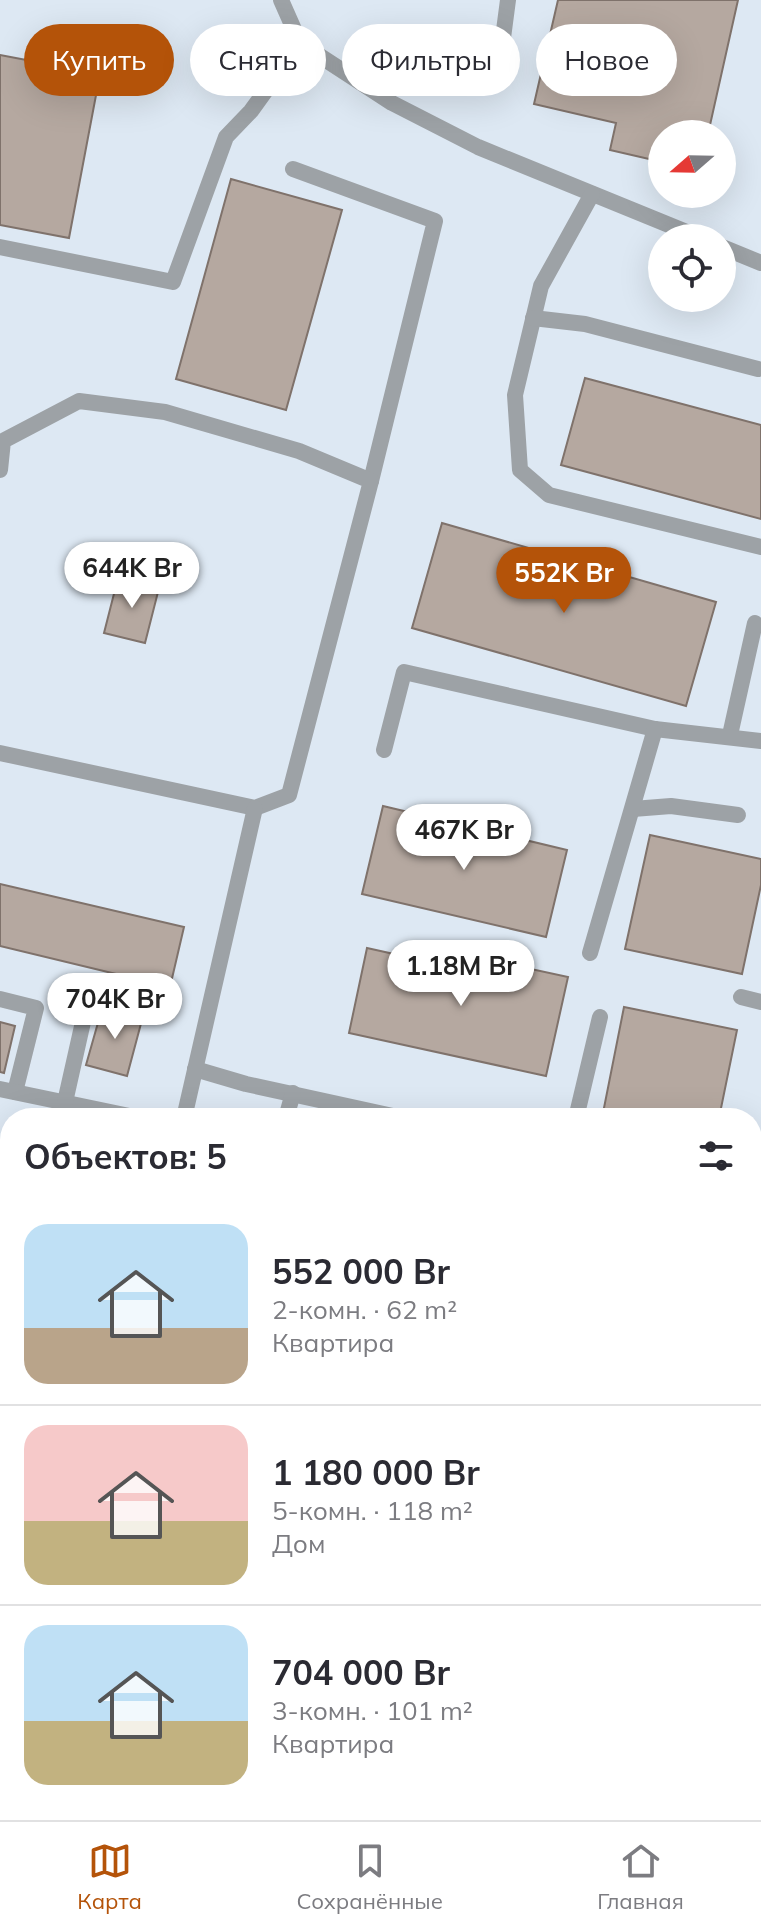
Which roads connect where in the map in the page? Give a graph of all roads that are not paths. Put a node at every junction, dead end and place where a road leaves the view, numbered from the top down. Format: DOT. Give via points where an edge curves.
graph roads {
  1 [pos="281,0"];
  2 [pos="508,0"];
  3 [pos="292,24"];
  4 [pos="505,24"];
  5 [pos="326,60"];
  6 [pos="262,96"];
  7 [pos="293,169"];
  8 [pos="592,194"];
  9 [pos="666,224"];
  10 [pos="0,247"];
  11 [pos="736,253"];
  12 [pos="761,263"];
  13 [pos="533,318"];
  14 [pos="758,369"];
  15 [pos="2,441"];
  16 [pos="0,470"];
  17 [pos="371,481"];
  18 [pos="761,547"];
  19 [pos="755,623"];
  20 [pos="655,729"];
  21 [pos="730,735"];
  22 [pos="761,741"];
  23 [pos="384,750"];
  24 [pos="0,753"];
  25 [pos="255,808"];
  26 [pos="633,809"];
  27 [pos="738,815"];
  28 [pos="590,953"];
  29 [pos="741,997"];
  30 [pos="0,999"];
  31 [pos="761,1002"];
  32 [pos="85,1013"];
  33 [pos="600,1017"];
  34 [pos="195,1069"];
  35 [pos="8,1090"];
  36 [pos="293,1093"];
  37 [pos="65,1102"];
  38 [pos="93,1108"];
  39 [pos="186,1108"];
  40 [pos="289,1108"];
  41 [pos="358,1108"];
  42 [pos="578,1108"];
  1 -- 3 [label="lane"];
  2 -- 4 [label="lane"];
  5 -- 8 [label="lane" via="392,103 478,147"];
  6 -- 10 [label="lane" via="226,137 173,282"];
  7 -- 17 [label="lane" via="435,221"];
  8 -- 9 [label="lane"];
  8 -- 13 [label="lane" via="541,286"];
  11 -- 12 [label="lane"];
  13 -- 14 [label="lane" via="585,324"];
  13 -- 18 [label="lane" via="515,395 520,470 549,495"];
  15 -- 16 [label="lane"];
  15 -- 17 [label="lane" via="79,401 165,412 299,451"];
  17 -- 25 [label="lane" via="289,795"];
  19 -- 21 [label="lane"];
  20 -- 21 [label="lane"];
  20 -- 23 [label="lane" via="404,672"];
  20 -- 26 [label="lane"];
  21 -- 22 [label="lane"];
  24 -- 25 [label="lane"];
  25 -- 34 [label="lane"];
  26 -- 27 [label="lane" via="671,806"];
  26 -- 28 [label="lane"];
  29 -- 31 [label="lane"];
  30 -- 35 [label="lane" via="36,1008"];
  32 -- 37 [label="lane"];
  33 -- 42 [label="lane"];
  34 -- 36 [label="lane"];
  34 -- 39 [label="lane"];
  35 -- 37 [label="lane"];
  36 -- 40 [label="lane"];
  36 -- 41 [label="lane"];
  37 -- 38 [label="lane"];
}
